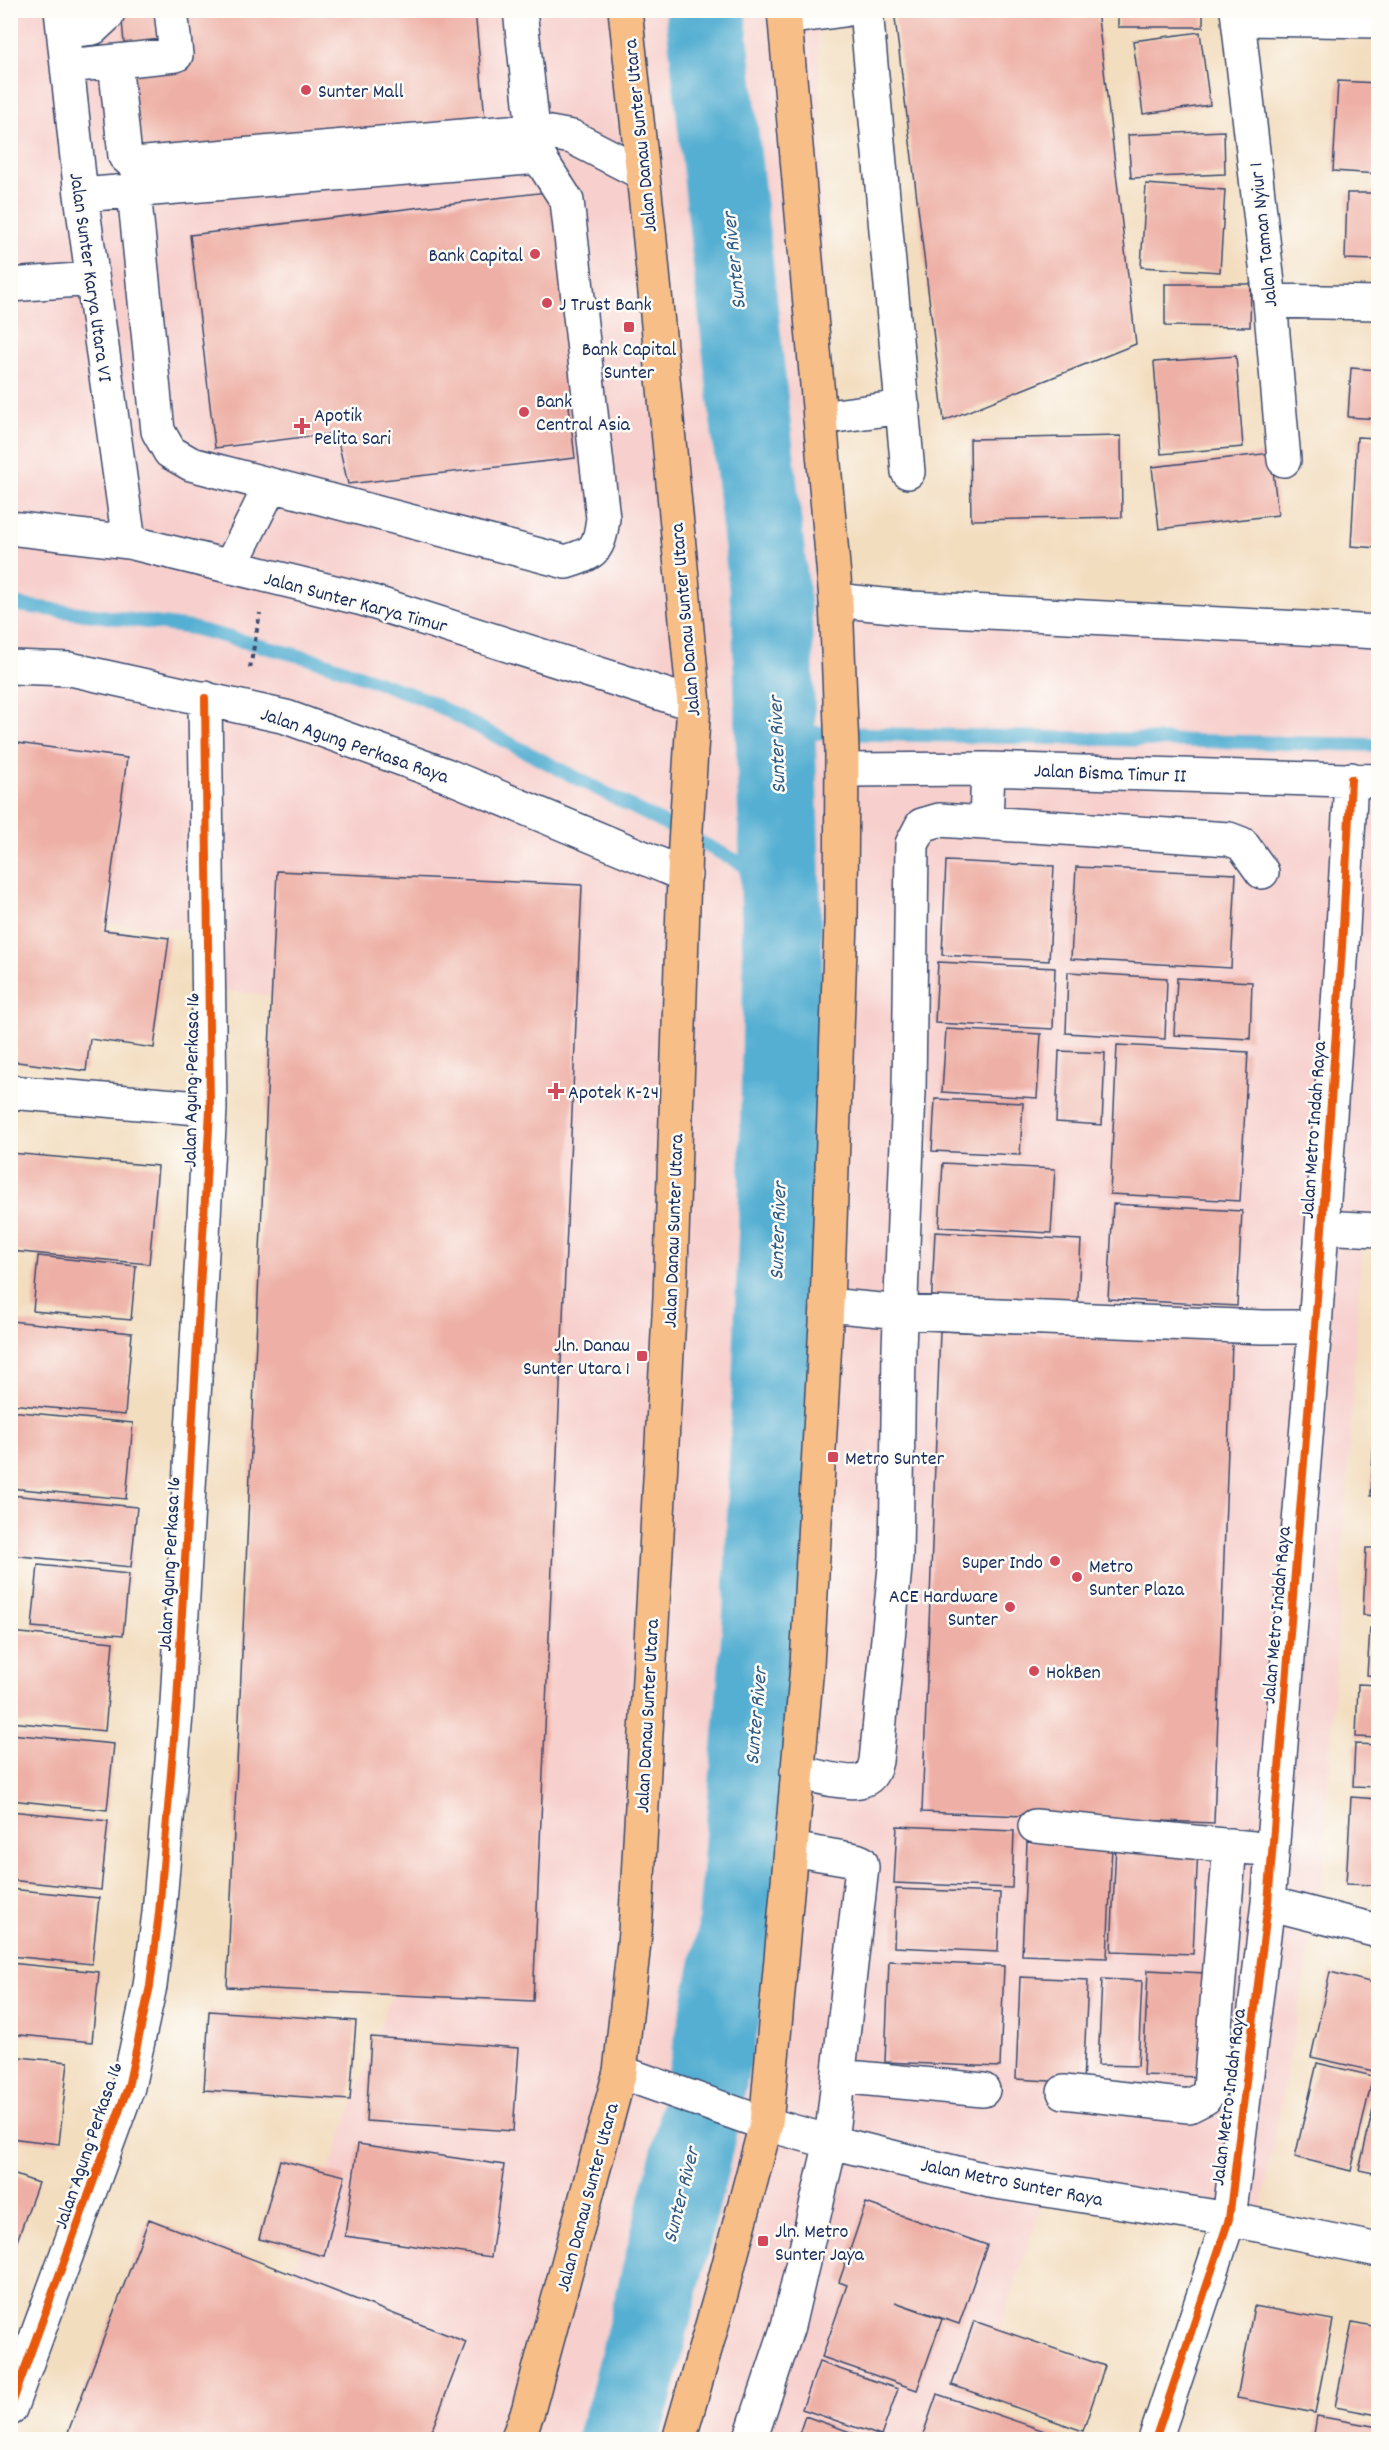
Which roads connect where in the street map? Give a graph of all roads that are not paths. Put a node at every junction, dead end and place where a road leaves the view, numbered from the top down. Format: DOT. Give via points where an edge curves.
graph roads {
  1 [pos="107,10"];
  2 [pos="171,10"];
  3 [pos="519,10"];
  4 [pos="625,10"];
  5 [pos="844,10"];
  6 [pos="866,10"];
  7 [pos="784,14"];
  8 [pos="1238,14"];
  9 [pos="62,21"];
  10 [pos="1378,21"];
  11 [pos="115,62"];
  12 [pos="67,66"];
  13 [pos="536,144"];
  14 [pos="642,173"];
  15 [pos="134,191"];
  16 [pos="81,195"];
  17 [pos="92,279"];
  18 [pos="10,285"];
  19 [pos="1270,301"];
  20 [pos="1378,303"];
  21 [pos="903,407"];
  22 [pos="820,418"];
  23 [pos="1284,460"];
  24 [pos="908,472"];
  25 [pos="271,485"];
  26 [pos="10,528"];
  27 [pos="129,542"];
  28 [pos="230,567"];
  29 [pos="836,600"];
  30 [pos="1378,632"];
  31 [pos="10,667"];
  32 [pos="205,698"];
  33 [pos="693,714"];
  34 [pos="842,760"];
  35 [pos="988,769"];
  36 [pos="1365,780"];
  37 [pos="986,822"];
  38 [pos="685,860"];
  39 [pos="1262,872"];
  40 [pos="10,1092"];
  41 [pos="210,1109"];
  42 [pos="1322,1227"];
  43 [pos="1378,1230"];
  44 [pos="827,1305"];
  45 [pos="902,1312"];
  46 [pos="1315,1327"];
  47 [pos="797,1772"];
  48 [pos="1035,1826"];
  49 [pos="1230,1845"];
  50 [pos="792,1849"];
  51 [pos="1273,1851"];
  52 [pos="1268,1903"];
  53 [pos="1378,1931"];
  54 [pos="620,2072"];
  55 [pos="839,2076"];
  56 [pos="983,2090"];
  57 [pos="1064,2092"];
  58 [pos="751,2119"];
  59 [pos="831,2142"];
  60 [pos="1228,2219"];
  61 [pos="1378,2250"];
  62 [pos="10,2409"];
  63 [pos="517,2439"];
  64 [pos="680,2439"];
  65 [pos="750,2439"];
  66 [pos="1155,2439"];
  1 -- 9 [label="street" via="93,28"];
  2 -- 11 [label="street" via="176,55"];
  3 -- 13 [label="street"];
  4 -- 14 [label="main road, Jalan Danau Sunter Utara"];
  5 -- 7 [label="street"];
  6 -- 21 [label="street"];
  7 -- 22 [label="main road"];
  8 -- 10 [label="street"];
  8 -- 19 [label="street, Jalan Taman Nyiur 1"];
  9 -- 12 [label="street, Jalan Sunter Karya Utara VI"];
  11 -- 12 [label="street"];
  11 -- 13 [label="street" via="125,156 134,164"];
  12 -- 16 [label="street, Jalan Sunter Karya Utara VI"];
  13 -- 14 [label="street" via="572,137"];
  13 -- 15 [label="street"];
  13 -- 25 [label="street" via="567,201 603,518 601,537 589,555 566,562"];
  14 -- 33 [label="main road, Jalan Danau Sunter Utara"];
  15 -- 16 [label="street"];
  15 -- 25 [label="street" via="158,431 170,452 191,464"];
  16 -- 17 [label="street, Jalan Sunter Karya Utara VI"];
  17 -- 18 [label="street"];
  17 -- 27 [label="street, Jalan Sunter Karya Utara VI"];
  19 -- 20 [label="street"];
  19 -- 23 [label="street, Jalan Taman Nyiur 1"];
  21 -- 22 [label="street"];
  21 -- 24 [label="street"];
  22 -- 29 [label="main road"];
  25 -- 28 [label="street"];
  26 -- 27 [label="street, Jalan Sunter Karya Timur"];
  27 -- 28 [label="street, Jalan Sunter Karya Timur"];
  28 -- 33 [label="street, Jalan Sunter Karya Timur" via="363,599"];
  29 -- 30 [label="street" via="911,608"];
  29 -- 34 [label="main road"];
  31 -- 32 [label="street, Jalan Agung Perkasa Raya" via="70,669"];
  32 -- 38 [label="street, Jalan Agung Perkasa Raya" via="286,717"];
  32 -- 41 [label="street, Jalan Agung Perkasa 16"];
  33 -- 38 [label="main road, Jalan Danau Sunter Utara"];
  34 -- 35 [label="street, Jalan Bisma Timur II"];
  34 -- 44 [label="main road" via="841,922"];
  35 -- 36 [label="street, Jalan Bisma Timur II"];
  35 -- 37 [label="street"];
  36 -- 42 [label="street, Jalan Metro Indah Raya" via="1342,935"];
  37 -- 39 [label="street" via="1229,839 1242,844"];
  37 -- 45 [label="street" via="939,820 922,825 912,843"];
  38 -- 54 [label="main road, Jalan Danau Sunter Utara" via="670,1297 635,1933"];
  40 -- 41 [label="street"];
  41 -- 62 [label="street, Jalan Agung Perkasa 16" via="177,1703 150,1986 128,2087"];
  42 -- 43 [label="street"];
  42 -- 46 [label="street, Jalan Metro Indah Raya"];
  44 -- 45 [label="street"];
  44 -- 47 [label="main road" via="807,1665"];
  45 -- 46 [label="street"];
  45 -- 47 [label="street" via="896,1557 876,1761 873,1773 863,1780"];
  46 -- 51 [label="street, Jalan Metro Indah Raya"];
  47 -- 50 [label="main road"];
  48 -- 49 [label="street"];
  49 -- 51 [label="street"];
  49 -- 57 [label="street" via="1210,2088 1205,2098 1189,2106"];
  50 -- 55 [label="street" via="861,1862"];
  50 -- 58 [label="main road"];
  51 -- 52 [label="street, Jalan Metro Indah Raya"];
  52 -- 53 [label="street"];
  52 -- 60 [label="street, Jalan Metro Indah Raya"];
  54 -- 58 [label="street, Jalan Metro Sunter Raya"];
  54 -- 63 [label="main road, Jalan Danau Sunter Utara" via="528,2411"];
  55 -- 56 [label="street"];
  55 -- 59 [label="street"];
  58 -- 59 [label="street, Jalan Metro Sunter Raya"];
  58 -- 64 [label="main road"];
  59 -- 60 [label="street, Jalan Metro Sunter Raya" via="990,2181"];
  59 -- 65 [label="street" via="788,2326"];
  60 -- 61 [label="street, Jalan Metro Sunter Raya"];
  60 -- 66 [label="street, Jalan Metro Indah Raya"];
}
